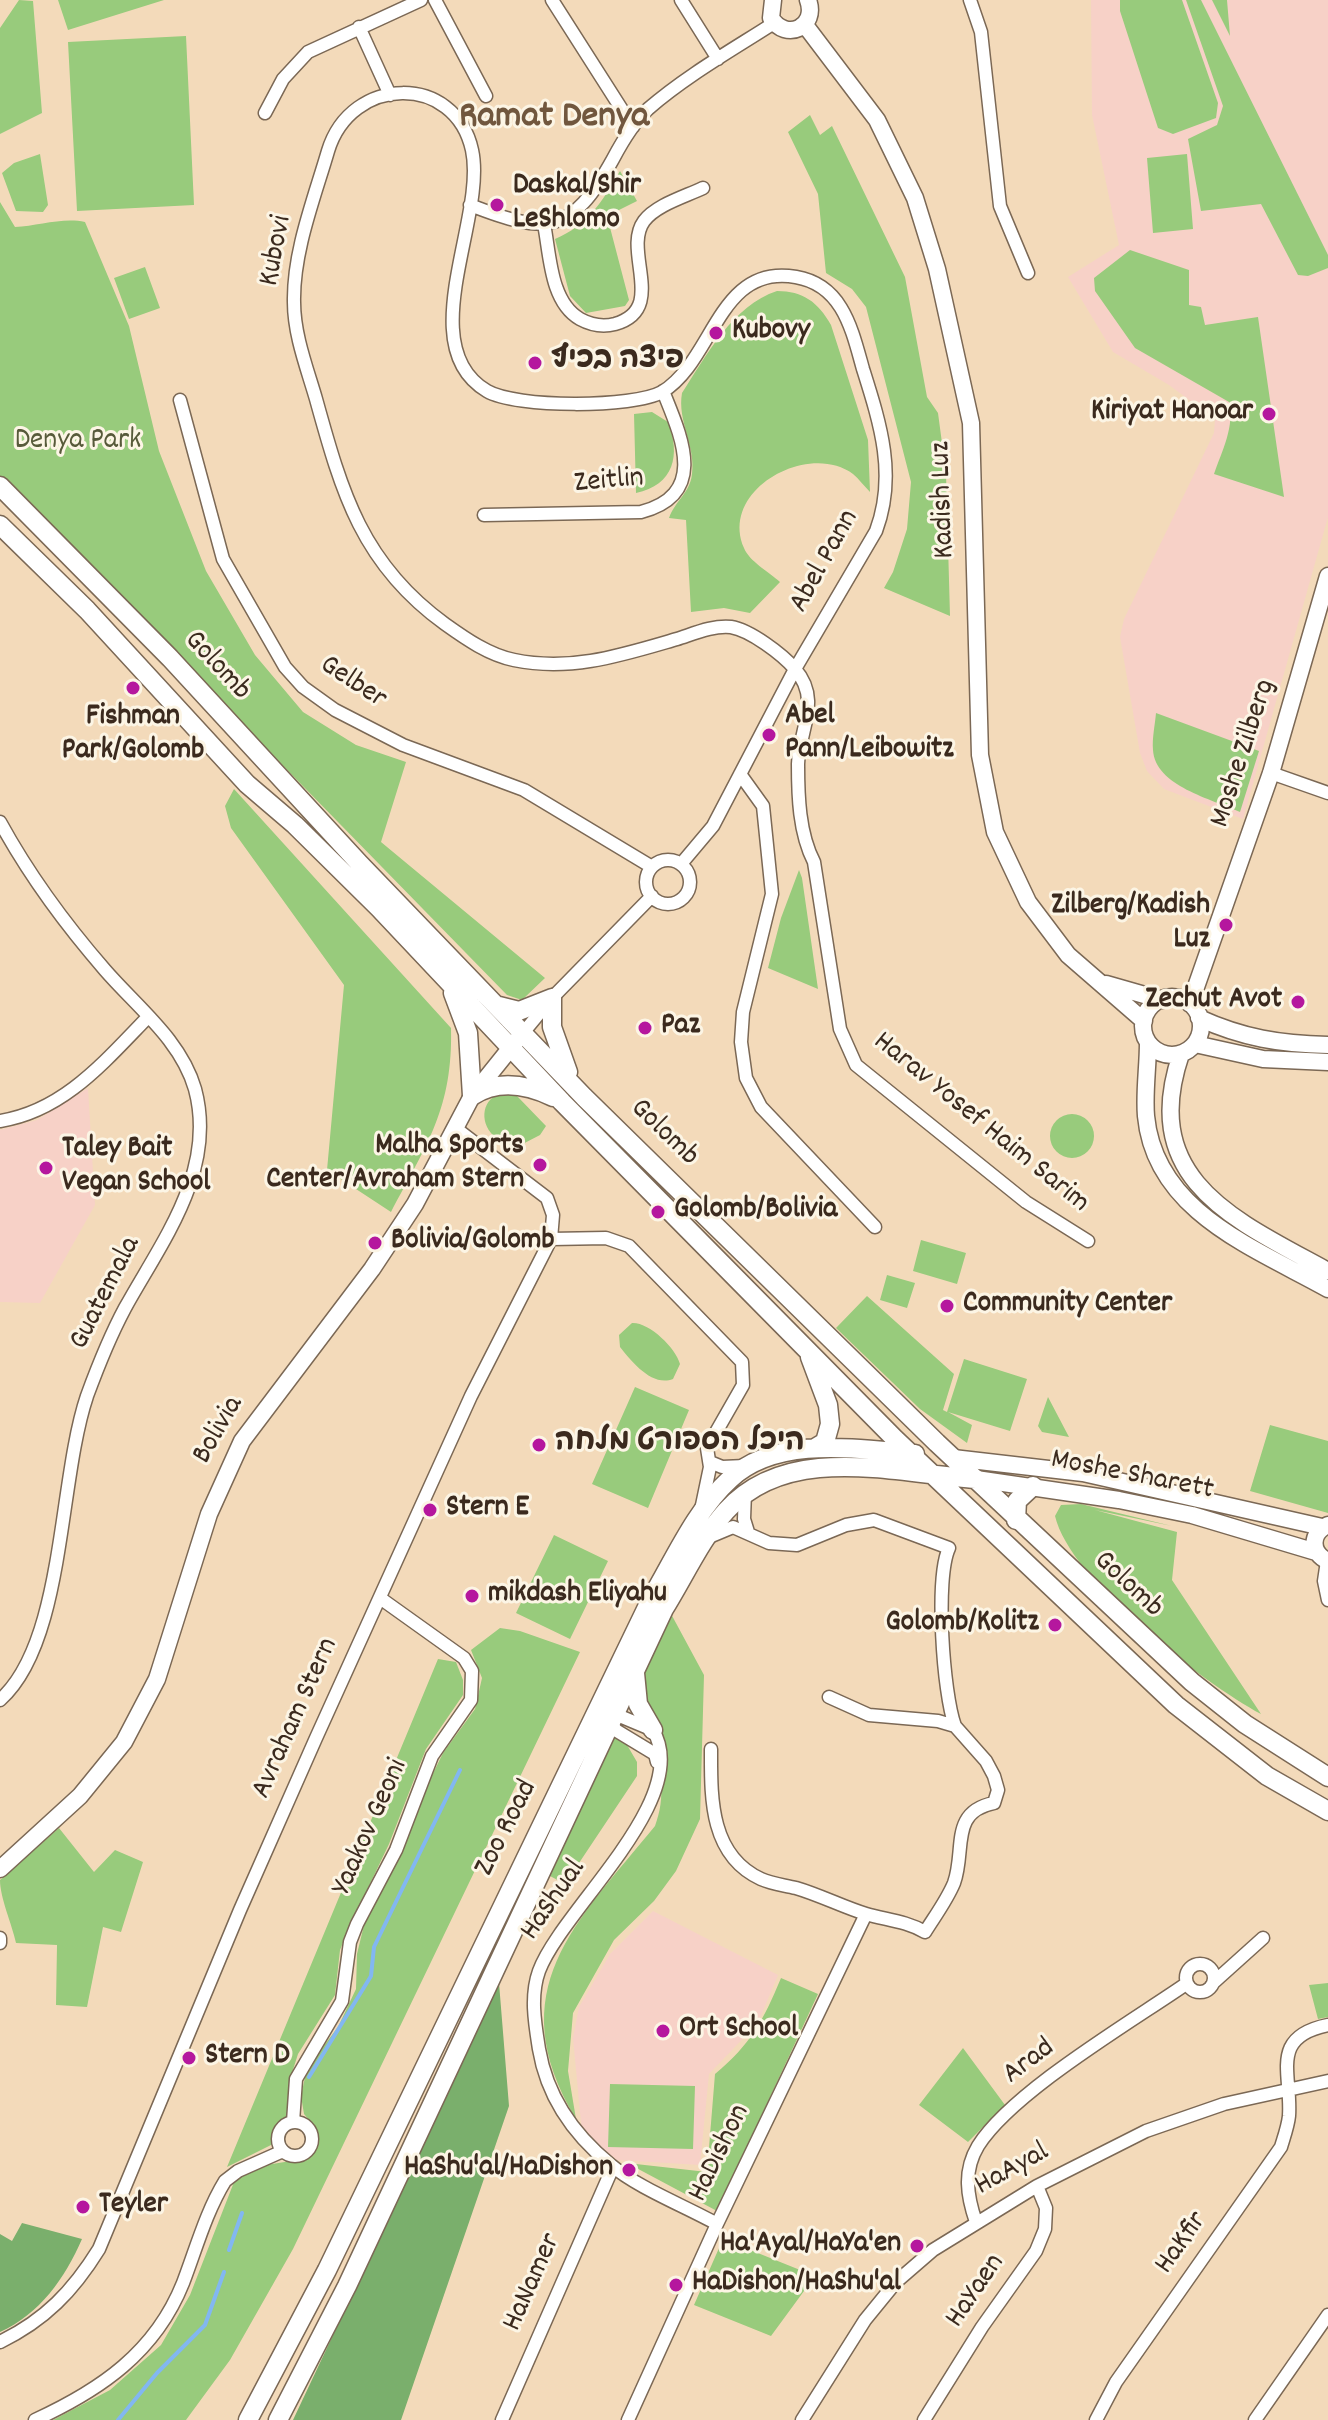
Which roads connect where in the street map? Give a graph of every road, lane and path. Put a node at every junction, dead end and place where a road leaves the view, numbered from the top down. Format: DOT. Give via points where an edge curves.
graph roads {
  1 [pos="421,0"];
  2 [pos="435,0"];
  3 [pos="552,0"];
  4 [pos="681,0"];
  5 [pos="809,0"];
  6 [pos="970,0"];
  7 [pos="772,1"];
  8 [pos="774,23"];
  9 [pos="805,25"];
  10 [pos="359,27"];
  11 [pos="718,59"];
  12 [pos="390,95"];
  13 [pos="486,96"];
  14 [pos="265,113"];
  15 [pos="633,127"];
  16 [pos="703,188"];
  17 [pos="470,205"];
  18 [pos="544,224"];
  19 [pos="1028,273"];
  20 [pos="663,391"];
  21 [pos="180,400"];
  22 [pos="0,486"];
  23 [pos="484,515"];
  24 [pos="0,525"];
  25 [pos="1328,576"];
  26 [pos="795,669"];
  27 [pos="1271,773"];
  28 [pos="740,774"];
  29 [pos="1328,793"];
  30 [pos="0,822"];
  31 [pos="681,864"];
  32 [pos="652,867"];
  33 [pos="652,896"];
  34 [pos="447,980"];
  35 [pos="1094,981"];
  36 [pos="552,998"];
  37 [pos="1181,1005"];
  38 [pos="498,1006"];
  39 [pos="148,1017"];
  40 [pos="1144,1021"];
  41 [pos="523,1033"];
  42 [pos="1148,1043"];
  43 [pos="1328,1045"];
  44 [pos="511,1048"];
  45 [pos="1188,1049"];
  46 [pos="1328,1062"];
  47 [pos="472,1096"];
  48 [pos="584,1097"];
  49 [pos="562,1102"];
  50 [pos="0,1121"];
  51 [pos="454,1127"];
  52 [pos="875,1227"];
  53 [pos="551,1239"];
  54 [pos="1088,1241"];
  55 [pos="1328,1271"];
  56 [pos="1328,1289"];
  57 [pos="804,1344"];
  58 [pos="815,1448"];
  59 [pos="911,1454"];
  60 [pos="953,1458"];
  61 [pos="710,1462"];
  62 [pos="750,1465"];
  63 [pos="933,1476"];
  64 [pos="976,1479"];
  65 [pos="1033,1486"];
  66 [pos="745,1492"];
  67 [pos="699,1517"];
  68 [pos="1016,1520"];
  69 [pos="1325,1526"];
  70 [pos="748,1532"];
  71 [pos="706,1539"];
  72 [pos="1324,1558"];
  73 [pos="380,1598"];
  74 [pos="1328,1600"];
  75 [pos="635,1671"];
  76 [pos="829,1697"];
  77 [pos="0,1700"];
  78 [pos="608,1715"];
  79 [pos="955,1726"];
  80 [pos="653,1730"];
  81 [pos="711,1749"];
  82 [pos="660,1773"];
  83 [pos="1328,1777"];
  84 [pos="1328,1811"];
  85 [pos="0,1869"];
  86 [pos="866,1914"];
  87 [pos="1263,1938"];
  88 [pos="1213,1983"];
  89 [pos="1186,1984"];
  90 [pos="1328,2025"];
  91 [pos="1328,2081"];
  92 [pos="1286,2089"];
  93 [pos="293,2122"];
  94 [pos="283,2151"];
  95 [pos="613,2167"];
  96 [pos="1037,2186"];
  97 [pos="976,2222"];
  98 [pos="717,2224"];
  99 [pos="1328,2315"];
  100 [pos="0,2342"];
  101 [pos="35,2420"];
  102 [pos="248,2420"];
  103 [pos="278,2420"];
  104 [pos="502,2420"];
  105 [pos="628,2420"];
  106 [pos="802,2420"];
  107 [pos="924,2420"];
  108 [pos="1096,2420"];
  109 [pos="1255,2420"];
  1 -- 10 [label="street"];
  2 -- 13 [label="street"];
  3 -- 15 [label="street"];
  4 -- 11 [label="street"];
  5 -- 9 [label="street"];
  6 -- 19 [label="street" via="981,32 1000,206"];
  7 -- 8 [label="street"];
  8 -- 9 [label="street" via="789,31"];
  8 -- 11 [label="street"];
  9 -- 35 [label="street, Kadish Luz" via="877,120 905,175 933,256 971,423 980,755 989,808 1002,850 1028,902"];
  10 -- 12 [label="street"];
  10 -- 14 [label="street" via="297,62"];
  11 -- 15 [label="street" via="646,111"];
  12 -- 17 [label="street, Kubovi" via="429,99 458,118 474,157"];
  12 -- 26 [label="street, Kubovi" via="351,110 332,139 302,242 293,297 299,340 336,471 368,544 420,604 464,637 506,658 542,664 591,662 734,627"];
  15 -- 18 [label="street" via="583,205"];
  16 -- 18 [label="street" via="644,221 637,235 641,301 626,320 613,325 582,321 563,304"];
  17 -- 18 [label="street" via="511,221"];
  17 -- 20 [label="street, Kubovi" via="453,328 457,355 472,378 497,395 530,401 625,402"];
  20 -- 23 [label="street, Zeitlin" via="680,434 685,466 676,491 656,508"];
  20 -- 26 [label="street, Abel Pann" via="687,370 728,303 754,284 776,276 818,283 844,310 882,430 886,493 876,531"];
  21 -- 32 [label="street, Gelber" via="223,559 285,667 303,687 403,745 524,790"];
  22 -- 38 [label="main road, Golomb"];
  24 -- 34 [label="main road, Golomb" via="87,610 247,784 334,863"];
  25 -- 27 [label="street, Moshe Zilberg"];
  26 -- 28 [label="street, Abel Pann"];
  26 -- 54 [label="street, Harav Yosef Haim Sarim" via="809,694 798,767 803,839 814,862 848,1052 856,1065 1026,1202"];
  27 -- 29 [label="street"];
  27 -- 37 [label="street, Moshe Zilberg" via="1210,948"];
  28 -- 31 [label="street, Abel Pann" via="713,826"];
  28 -- 52 [label="street" via="763,806 772,894 743,1012 746,1078 761,1107"];
  30 -- 39 [label="street, Guatemala" via="72,931"];
  31 -- 32 [label="street" via="664,860"];
  31 -- 33 [label="street" via="690,878 682,898 668,903"];
  32 -- 33 [label="street" via="647,879"];
  33 -- 36 [label="street"];
  34 -- 44 [label="main road, Golomb"];
  34 -- 47 [label="main road" via="468,1033"];
  35 -- 37 [label="street"];
  35 -- 40 [label="street, Kadish Luz"];
  36 -- 38 [label="main road" via="519,1011"];
  36 -- 41 [label="street"];
  36 -- 48 [label="main road" via="562,1062"];
  37 -- 40 [label="street" via="1150,1007"];
  37 -- 43 [label="street" via="1265,1042"];
  37 -- 45 [label="street" via="1200,1031"];
  38 -- 41 [label="main road, Golomb"];
  39 -- 50 [label="street" via="70,1092 32,1113"];
  39 -- 77 [label="street, Guatemala" via="181,1056 196,1092 195,1174 97,1369 73,1447 43,1625 31,1660"];
  40 -- 42 [label="street"];
  41 -- 44 [label="street, Bolivia"];
  41 -- 48 [label="main road, Golomb"];
  42 -- 45 [label="street" via="1165,1054"];
  42 -- 56 [label="street" via="1146,1119 1155,1152 1178,1192 1219,1229"];
  44 -- 47 [label="street, Bolivia"];
  44 -- 49 [label="main road, Golomb"];
  45 -- 46 [label="street"];
  45 -- 55 [label="street" via="1171,1094 1171,1134 1192,1181 1227,1213"];
  47 -- 49 [label="main road" via="486,1087 516,1085"];
  47 -- 51 [label="street, Bolivia"];
  48 -- 60 [label="main road, Golomb"];
  49 -- 57 [label="main road, Golomb"];
  51 -- 53 [label="street" via="547,1198 553,1215"];
  51 -- 85 [label="street, Bolivia" via="400,1228 242,1441 209,1514 157,1679 124,1742 80,1796"];
  53 -- 61 [label="street" via="606,1238 629,1246 737,1355 743,1385 709,1442"];
  53 -- 73 [label="street, Avraham Stern" via="471,1396"];
  57 -- 58 [label="main road" via="830,1416 825,1442"];
  57 -- 59 [label="main road, Golomb"];
  58 -- 59 [label="main road, Zoo Road"];
  58 -- 62 [label="main road, Zoo Road"];
  59 -- 60 [label="main road, Zoo Road"];
  59 -- 63 [label="main road, Golomb"];
  60 -- 64 [label="main road, Golomb"];
  60 -- 69 [label="street, Moshe Sharett" via="1083,1473 1298,1525"];
  61 -- 62 [label="street" via="722,1467"];
  61 -- 67 [label="street"];
  62 -- 67 [label="main road, Zoo Road" via="729,1480"];
  63 -- 64 [label="main road, Moshe Sharett"];
  63 -- 66 [label="main road, Zoo Road" via="805,1468"];
  63 -- 84 [label="main road, Golomb" via="1176,1705 1267,1776"];
  64 -- 65 [label="street, Moshe Sharett"];
  64 -- 68 [label="main road, Golomb"];
  65 -- 68 [label="main road" via="1017,1501"];
  65 -- 72 [label="street, Moshe Sharett" via="1192,1515"];
  66 -- 70 [label="street"];
  66 -- 71 [label="main road, Zoo Road"];
  67 -- 78 [label="main road, Zoo Road" via="652,1597"];
  68 -- 83 [label="main road, Golomb" via="1210,1697"];
  69 -- 72 [label="street" via="1315,1537"];
  70 -- 71 [label="street" via="727,1528"];
  70 -- 79 [label="street" via="769,1543 797,1545 874,1520 949,1548 943,1560 942,1658"];
  71 -- 75 [label="main road, Zoo Road"];
  72 -- 74 [label="street"];
  73 -- 93 [label="street, Yaakov Geoni" via="464,1658 474,1686 465,1709 432,1756 396,1850 357,1924 342,2001 296,2079"];
  73 -- 100 [label="street, Avraham Stern" via="240,1910 99,2249 47,2314"];
  75 -- 78 [label="main road, Zoo Road"];
  75 -- 80 [label="main road" via="638,1704"];
  76 -- 79 [label="street" via="869,1715"];
  78 -- 80 [label="street"];
  78 -- 82 [label="street" via="628,1739 655,1754"];
  78 -- 102 [label="main road, Zoo Road"];
  78 -- 103 [label="main road, Zoo Road" via="347,2286"];
  79 -- 86 [label="street" via="994,1776 994,1803 970,1813 960,1826 960,1863 953,1886 925,1932 910,1923"];
  80 -- 82 [label="street"];
  81 -- 86 [label="street" via="715,1825 739,1862 757,1877"];
  82 -- 95 [label="street, HaShual" via="620,1855 554,1938 538,1974 534,2001 541,2060 556,2102 577,2133"];
  86 -- 98 [label="street, HaDishon"];
  87 -- 88 [label="street"];
  88 -- 89 [label="street" via="1199,1992"];
  88 -- 89 [label="street" via="1212,1971 1200,1964 1188,1970"];
  89 -- 97 [label="street, Arad" via="1064,2068 990,2132 978,2147 966,2185"];
  90 -- 92 [label="street, HaKfir" via="1298,2037 1289,2049"];
  91 -- 92 [label="street, HaAyal"];
  92 -- 96 [label="street, HaAyal" via="1178,2117"];
  92 -- 108 [label="street, HaKfir" via="1289,2115 1281,2147 1116,2382"];
  93 -- 94 [label="street" via="280,2132"];
  93 -- 94 [label="street" via="307,2128 310,2146 300,2155"];
  94 -- 101 [label="street" via="225,2181 181,2287 144,2348 91,2393"];
  95 -- 98 [label="street, HaShual"];
  95 -- 104 [label="street, HaNamer"];
  96 -- 97 [label="street, HaAyal"];
  96 -- 107 [label="street, HaYaen" via="1046,2208 1036,2251"];
  97 -- 106 [label="street, HaAyal" via="896,2282 845,2348"];
  98 -- 105 [label="street, HaDishon"];
  99 -- 109 [label="street"];
}
